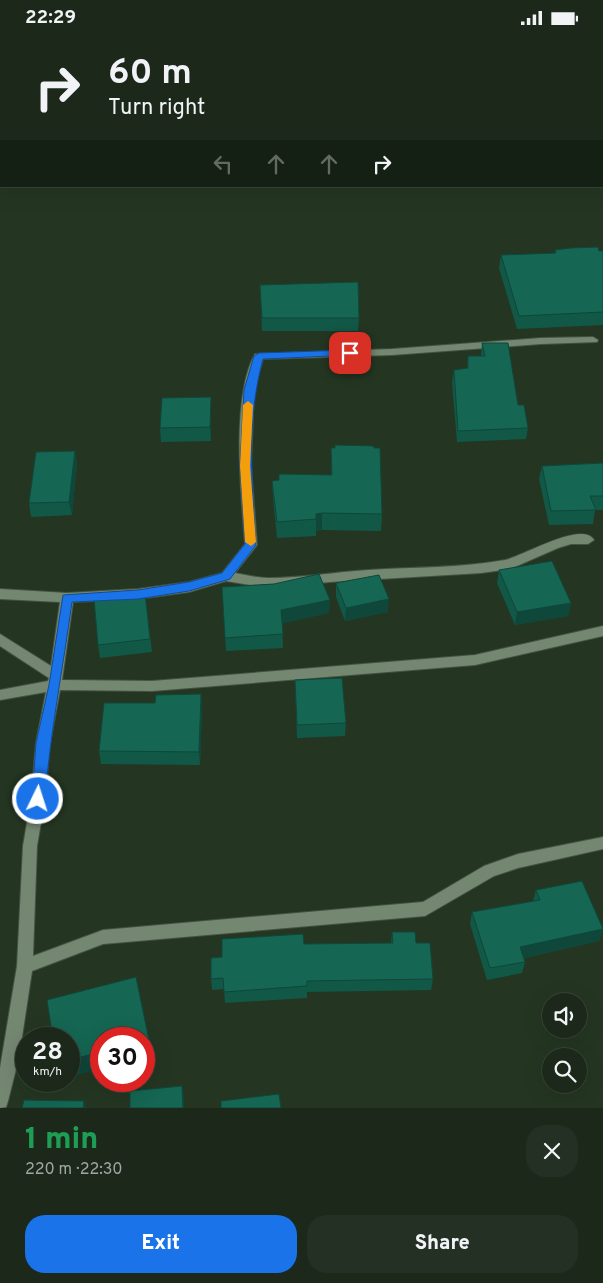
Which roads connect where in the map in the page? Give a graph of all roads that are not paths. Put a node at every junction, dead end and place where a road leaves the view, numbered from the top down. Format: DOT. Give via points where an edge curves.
graph roads {
  1 [pos="593,340"];
  2 [pos="588,539"];
  3 [pos="226,576"];
  4 [pos="0,594"];
  5 [pos="67,598"];
  6 [pos="603,631"];
  7 [pos="0,639"];
  8 [pos="55,681"];
  9 [pos="0,695"];
  10 [pos="603,843"];
  11 [pos="25,966"];
  12 [pos="0,1101"];
  1 -- 3 [label="street" via="259,356 249,390 245,466 251,545"];
  2 -- 3 [label="street" via="555,544 510,563 480,568 268,583"];
  3 -- 5 [label="street" via="189,587"];
  4 -- 5 [label="street"];
  5 -- 8 [label="street"];
  6 -- 8 [label="street" via="475,660 152,686"];
  7 -- 8 [label="street"];
  8 -- 9 [label="street"];
  8 -- 11 [label="street" via="43,743 30,846"];
  10 -- 11 [label="street" via="518,861 489,871 425,909 103,937"];
  11 -- 12 [label="street" via="11,1057"];
}
